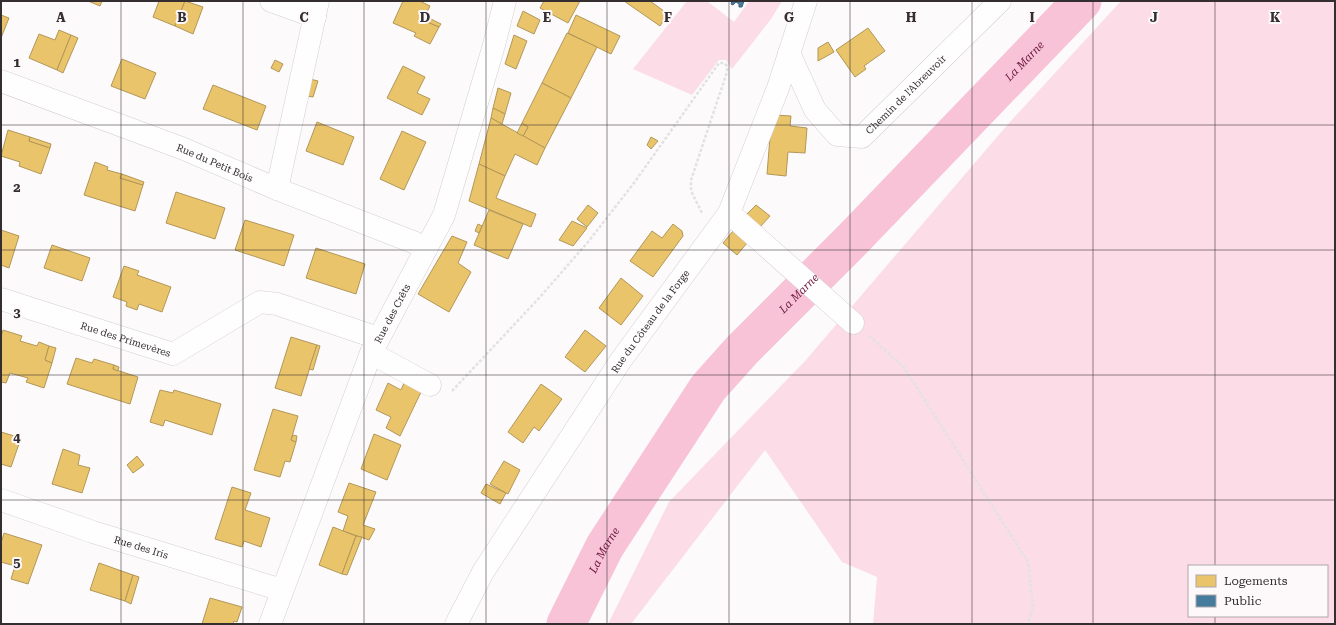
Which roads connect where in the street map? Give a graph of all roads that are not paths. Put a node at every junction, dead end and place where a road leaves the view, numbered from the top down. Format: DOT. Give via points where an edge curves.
graph roads {
  1 [pos="271,1"];
  2 [pos="505,1"];
  3 [pos="806,1"];
  4 [pos="1000,1"];
  5 [pos="317,9"];
  6 [pos="789,53"];
  7 [pos="1,81"];
  8 [pos="277,189"];
  9 [pos="723,221"];
  10 [pos="426,249"];
  11 [pos="1,299"];
  12 [pos="853,323"];
  13 [pos="374,345"];
  14 [pos="430,385"];
  15 [pos="1,500"];
  16 [pos="282,590"];
  17 [pos="270,624"];
  18 [pos="456,624"];
  1 -- 5 [label="street"];
  2 -- 10 [label="street, Rue des Crêts" via="444,215"];
  3 -- 6 [label="street, Rue du Côteau de la Forge"];
  4 -- 6 [label="street, Chemin de l'Abreuvoir" via="862,137 837,135 815,110"];
  5 -- 8 [label="street"];
  6 -- 9 [label="street, Rue du Côteau de la Forge" via="778,88"];
  7 -- 8 [label="street, Rue du Petit Bois" via="184,149"];
  8 -- 10 [label="street, Rue du Petit Bois"];
  9 -- 12 [label="street" via="758,239"];
  9 -- 18 [label="street, Rue du Côteau de la Forge" via="621,360 483,572"];
  10 -- 13 [label="street, Rue des Crêts"];
  11 -- 13 [label="street, Rue des Primevères" via="173,354 260,302 277,304"];
  13 -- 14 [label="street, Rue des Primevères"];
  13 -- 16 [label="street, Rue des Crêts"];
  15 -- 16 [label="street, Rue des Iris" via="93,532"];
  16 -- 17 [label="street, Rue des Crêts"];
}
